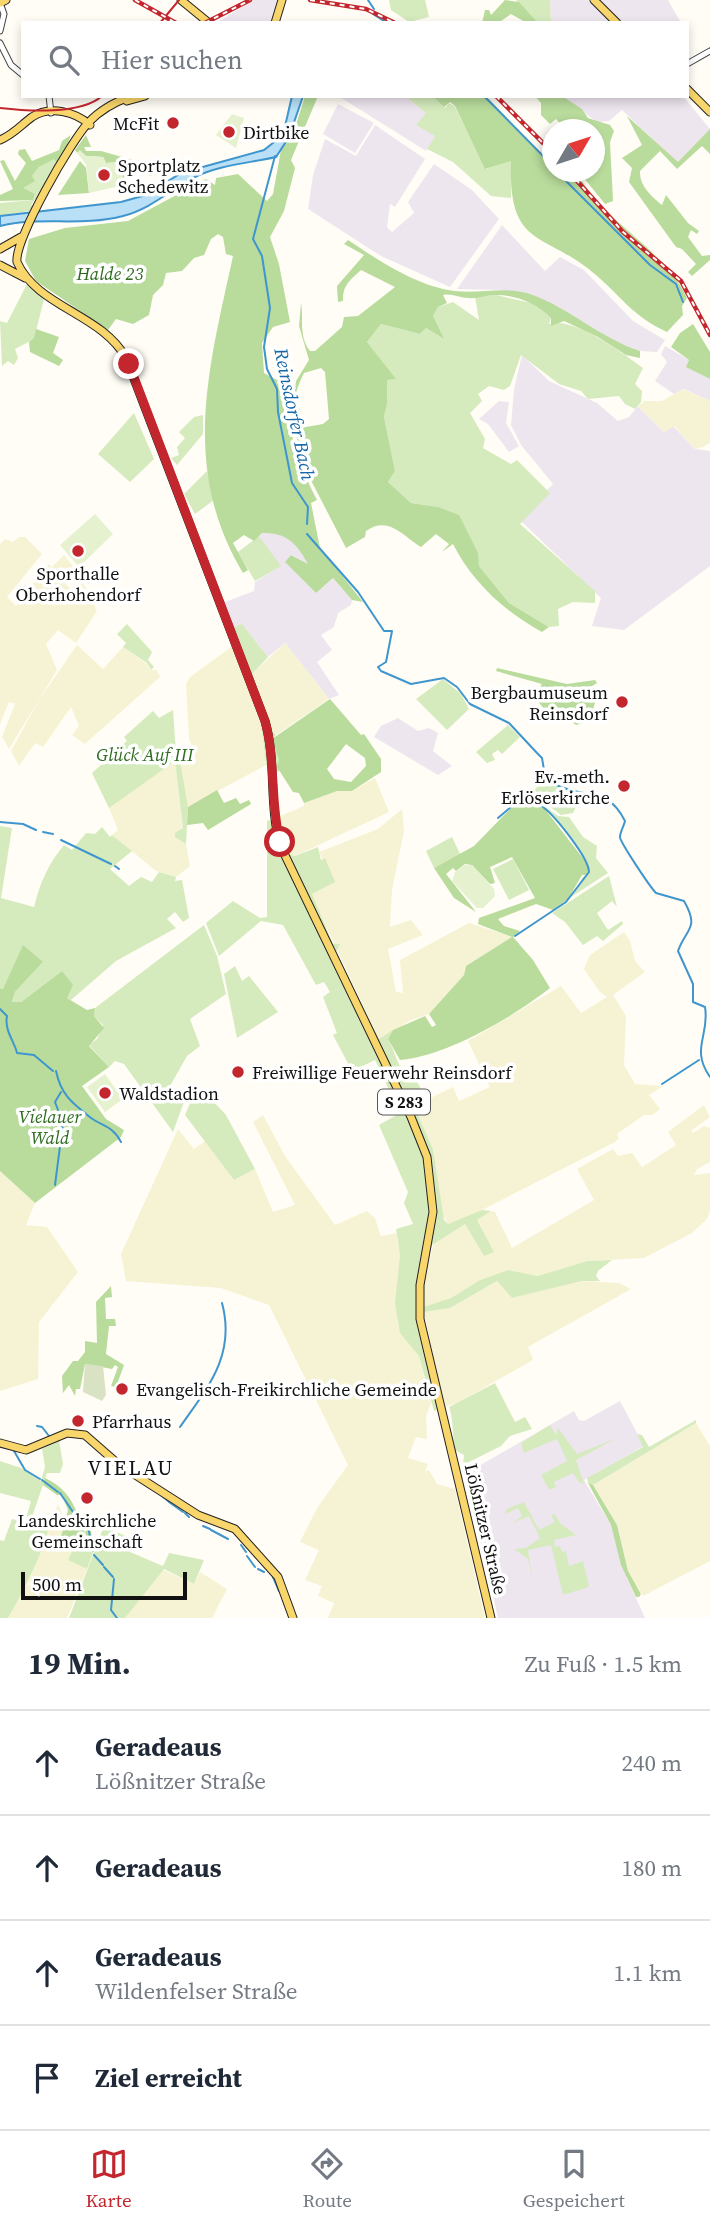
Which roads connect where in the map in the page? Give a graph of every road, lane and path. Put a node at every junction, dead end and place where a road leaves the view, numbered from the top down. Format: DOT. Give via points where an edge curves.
graph roads {
  1 [pos="6,0"];
  2 [pos="181,0"];
  3 [pos="283,0"];
  4 [pos="594,0"];
  5 [pos="0,3"];
  6 [pos="207,21"];
  7 [pos="278,21"];
  8 [pos="615,21"];
  9 [pos="0,31"];
  10 [pos="0,43"];
  11 [pos="710,51"];
  12 [pos="689,63"];
  13 [pos="21,73"];
  14 [pos="689,91"];
  15 [pos="49,98"];
  16 [pos="127,98"];
  17 [pos="140,98"];
  18 [pos="710,112"];
  19 [pos="51,113"];
  20 [pos="87,122"];
  21 [pos="0,140"];
  22 [pos="25,233"];
  23 [pos="0,250"];
  24 [pos="19,251"];
  25 [pos="0,265"];
  26 [pos="29,279"];
  27 [pos="0,1443"];
  28 [pos="293,1618"];
  29 [pos="491,1618"];
  1 -- 5 [label="main road"];
  2 -- 6 [label="main road"];
  3 -- 7 [label="main road"];
  4 -- 8 [label="main road"];
  5 -- 9 [label="street" via="4,14"];
  10 -- 13 [label="street"];
  11 -- 12 [label="street"];
  14 -- 18 [label="main road"];
  15 -- 19 [label="street"];
  16 -- 20 [label="main road"];
  17 -- 20 [label="main road"];
  19 -- 20 [label="main road" via="71,112"];
  19 -- 21 [label="main road" via="34,116"];
  20 -- 22 [label="main road"];
  22 -- 23 [label="main road"];
  22 -- 24 [label="main road"];
  23 -- 24 [label="main road"];
  24 -- 26 [label="main road" via="21,270"];
  25 -- 26 [label="main road, S 283"];
  26 -- 29 [label="main road, Lößnitzer Straße / S 283" via="103,331 126,358 268,730 281,847 427,1157 433,1212 421,1277 420,1315"];
  27 -- 28 [label="main road" via="26,1450 67,1433 85,1435 117,1464 198,1515 235,1529 278,1577"];
}
